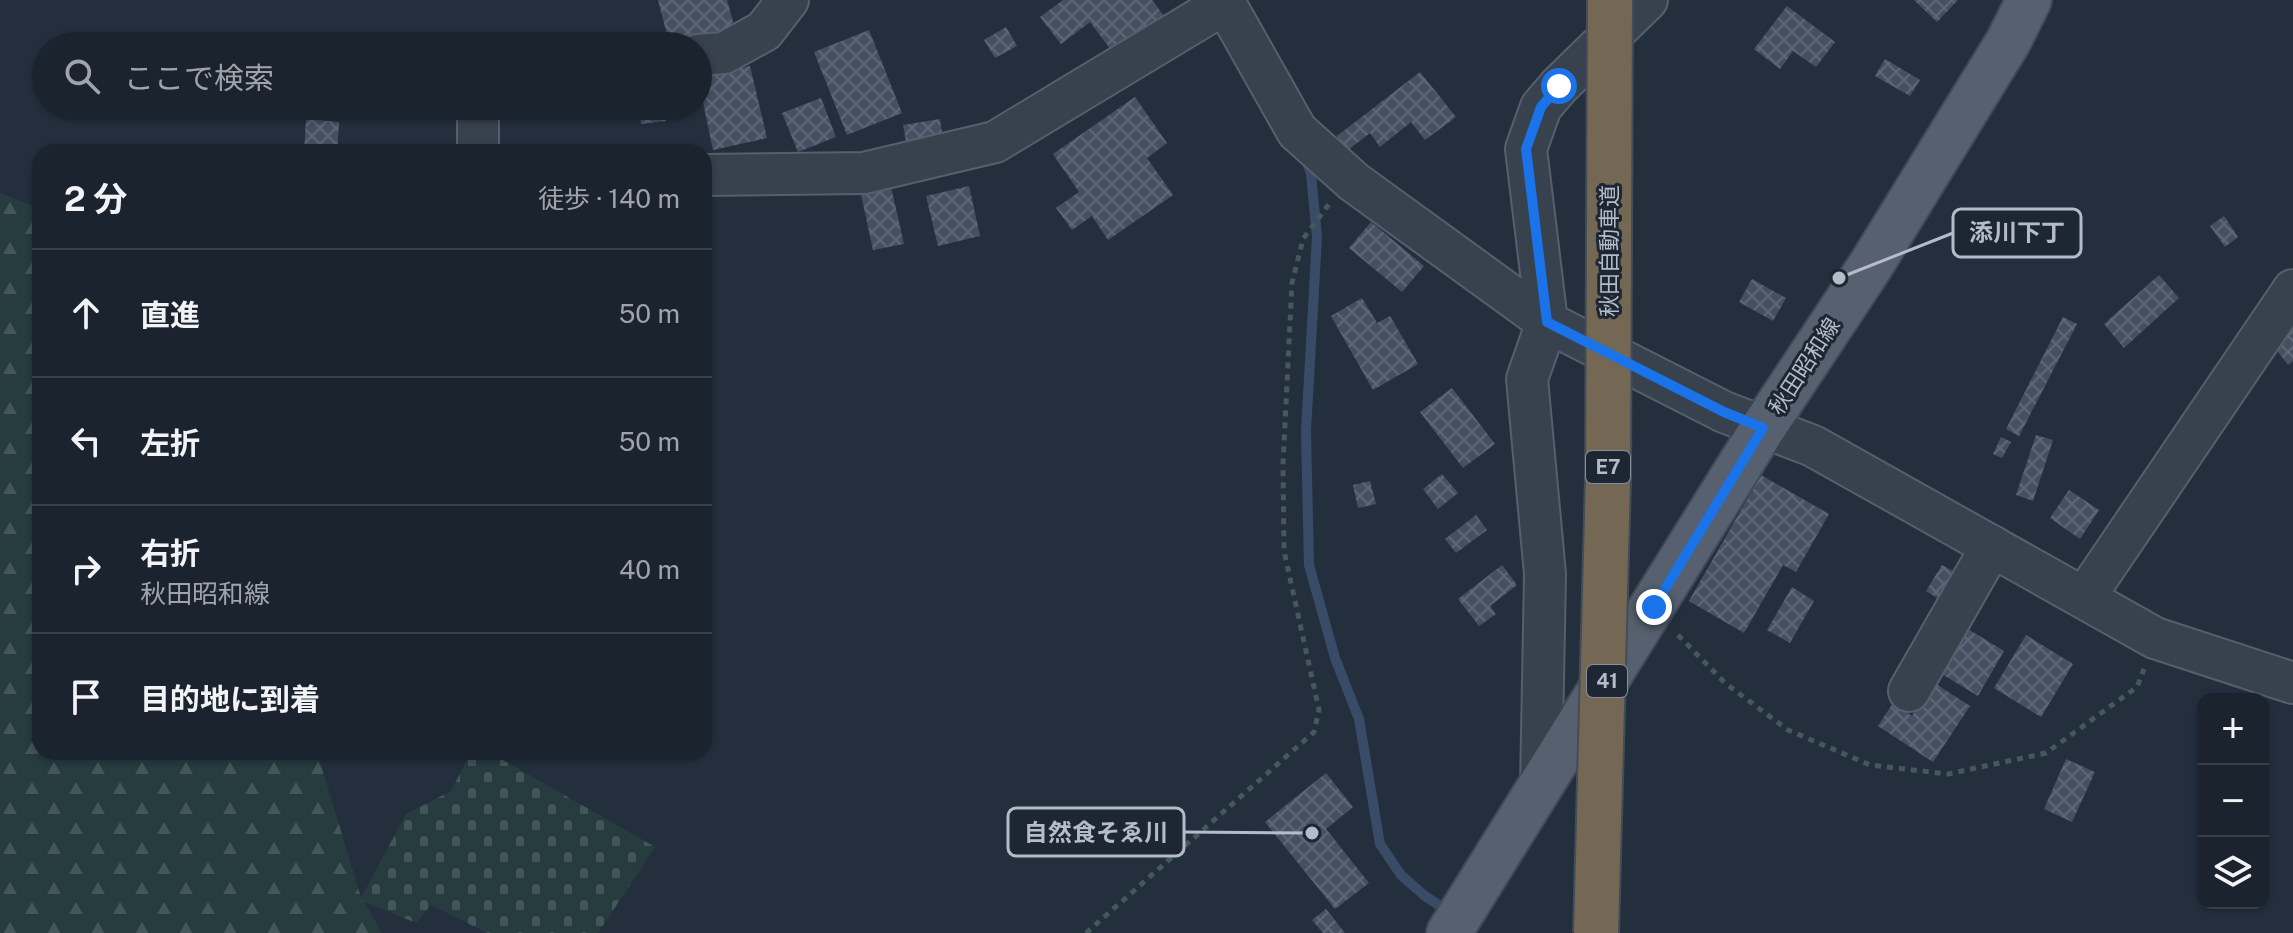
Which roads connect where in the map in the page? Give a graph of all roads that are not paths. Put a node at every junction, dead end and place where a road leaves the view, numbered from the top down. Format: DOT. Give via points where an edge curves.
graph roads {
  1 [pos="788,0"];
  2 [pos="1610,0"];
  3 [pos="1647,0"];
  4 [pos="2029,0"];
  5 [pos="1220,6"];
  6 [pos="712,54"];
  7 [pos="478,120"];
  8 [pos="478,144"];
  9 [pos="712,175"];
  10 [pos="2293,290"];
  11 [pos="1547,322"];
  12 [pos="1763,428"];
  13 [pos="1992,546"];
  14 [pos="2084,598"];
  15 [pos="2293,683"];
  16 [pos="1909,691"];
  17 [pos="1541,786"];
  18 [pos="1449,933"];
  19 [pos="1596,933"];
  1 -- 6 [label="street" via="764,31"];
  2 -- 19 [label="highway, 秋田自動車道 / E7, bridge" via="1608,478"];
  3 -- 11 [label="street" via="1541,107 1526,149"];
  4 -- 12 [label="main road, 秋田昭和線 / 41" via="1879,252"];
  5 -- 9 [label="street" via="995,142 864,173"];
  5 -- 11 [label="street" via="1297,131 1354,182"];
  7 -- 8 [label="street"];
  10 -- 14 [label="street"];
  11 -- 12 [label="street"];
  11 -- 17 [label="street" via="1527,379 1545,574"];
  12 -- 13 [label="street" via="1813,446"];
  12 -- 17 [label="main road, 秋田昭和線 / 41"];
  13 -- 14 [label="street"];
  13 -- 16 [label="street"];
  14 -- 15 [label="street" via="2155,638"];
  17 -- 18 [label="main road, 秋田昭和線 / 41"];
}
